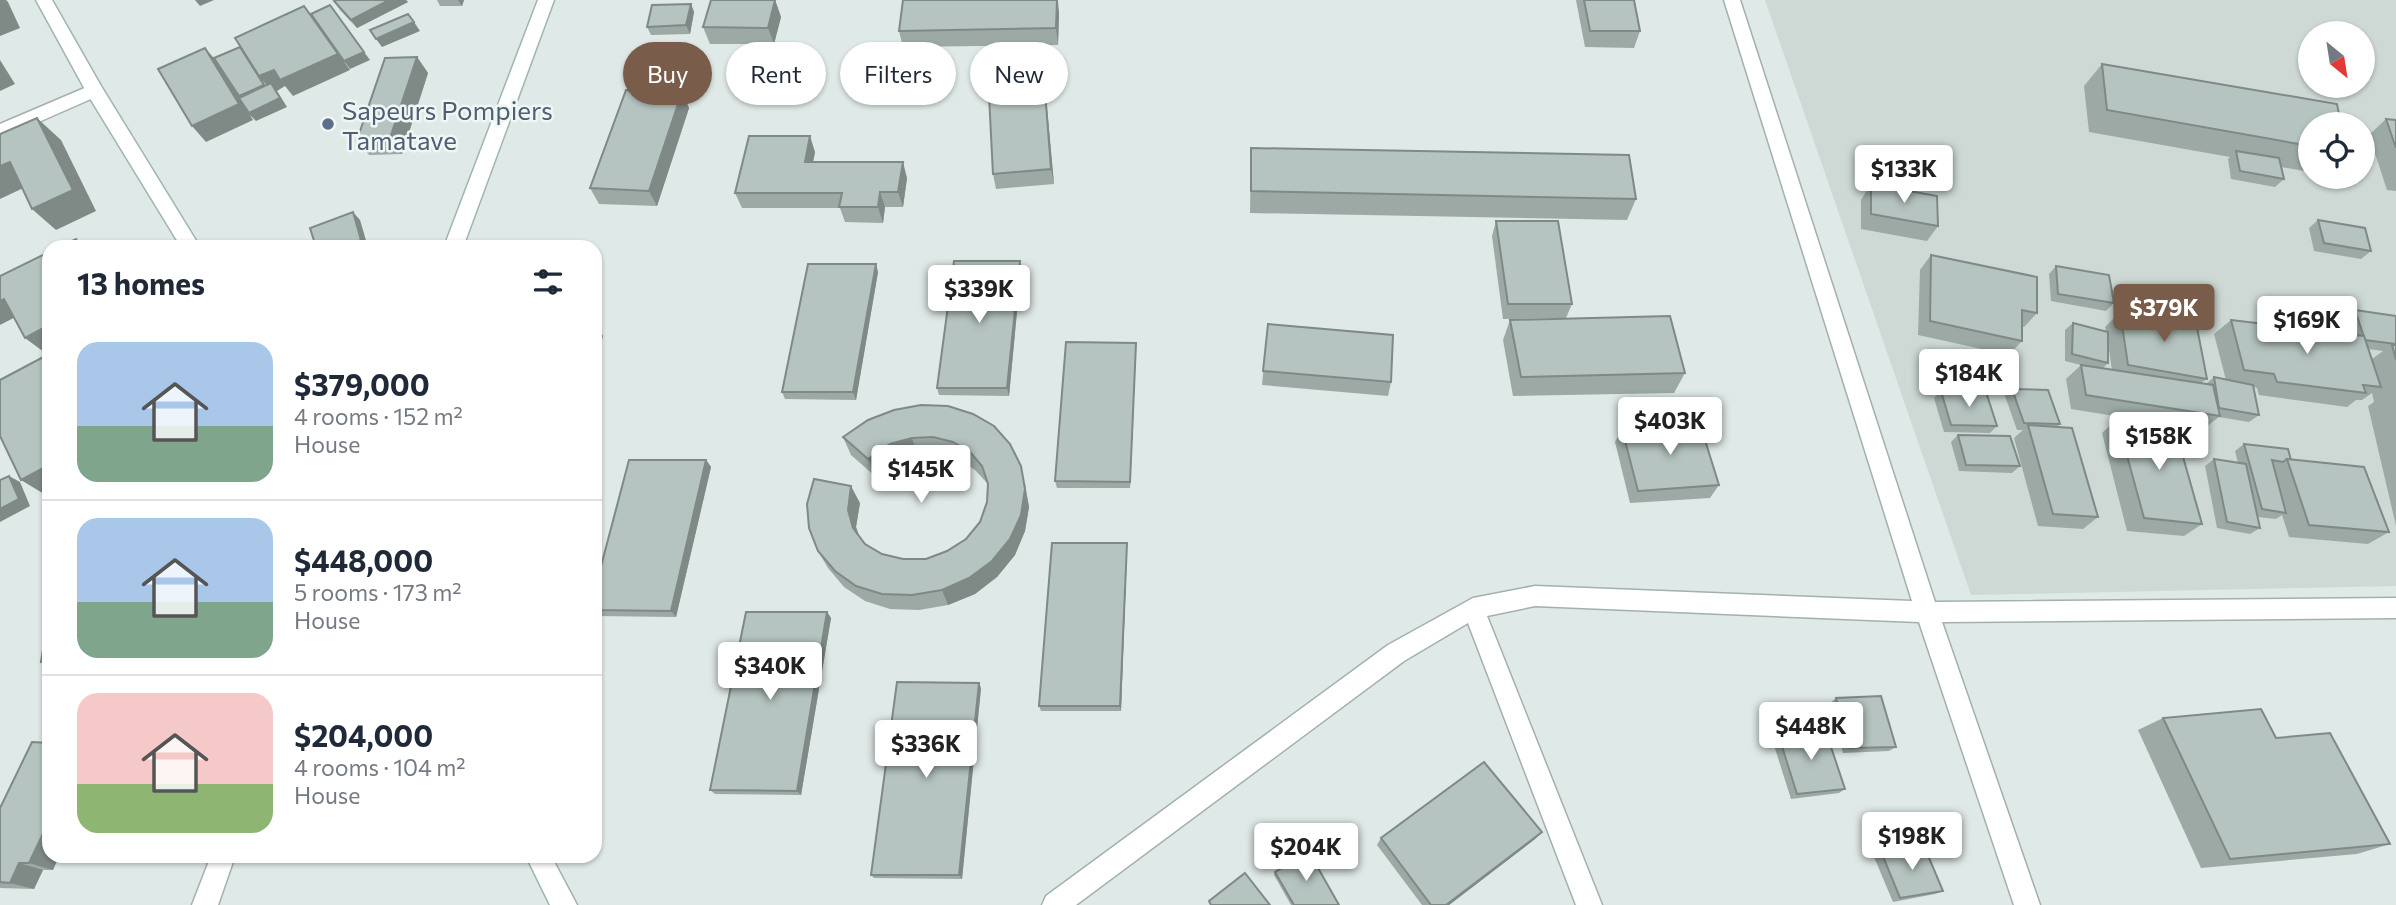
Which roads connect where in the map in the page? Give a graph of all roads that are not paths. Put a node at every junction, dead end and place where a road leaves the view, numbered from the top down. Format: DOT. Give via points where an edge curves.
graph roads {
  1 [pos="44,0"];
  2 [pos="546,0"];
  3 [pos="1732,0"];
  4 [pos="94,90"];
  5 [pos="0,132"];
  6 [pos="187,240"];
  7 [pos="456,240"];
  8 [pos="1473,608"];
  9 [pos="2396,608"];
  10 [pos="1927,612"];
  11 [pos="220,863"];
  12 [pos="542,863"];
  13 [pos="205,905"];
  14 [pos="564,905"];
  15 [pos="1055,905"];
  16 [pos="1589,905"];
  17 [pos="2026,905"];
  1 -- 4 [label="street"];
  2 -- 7 [label="street"];
  3 -- 10 [label="street"];
  4 -- 5 [label="street"];
  4 -- 6 [label="street"];
  8 -- 10 [label="street" via="1535,596"];
  8 -- 15 [label="street" via="1396,653"];
  8 -- 16 [label="street"];
  9 -- 10 [label="street"];
  10 -- 17 [label="street"];
  11 -- 13 [label="street"];
  12 -- 14 [label="street"];
}
